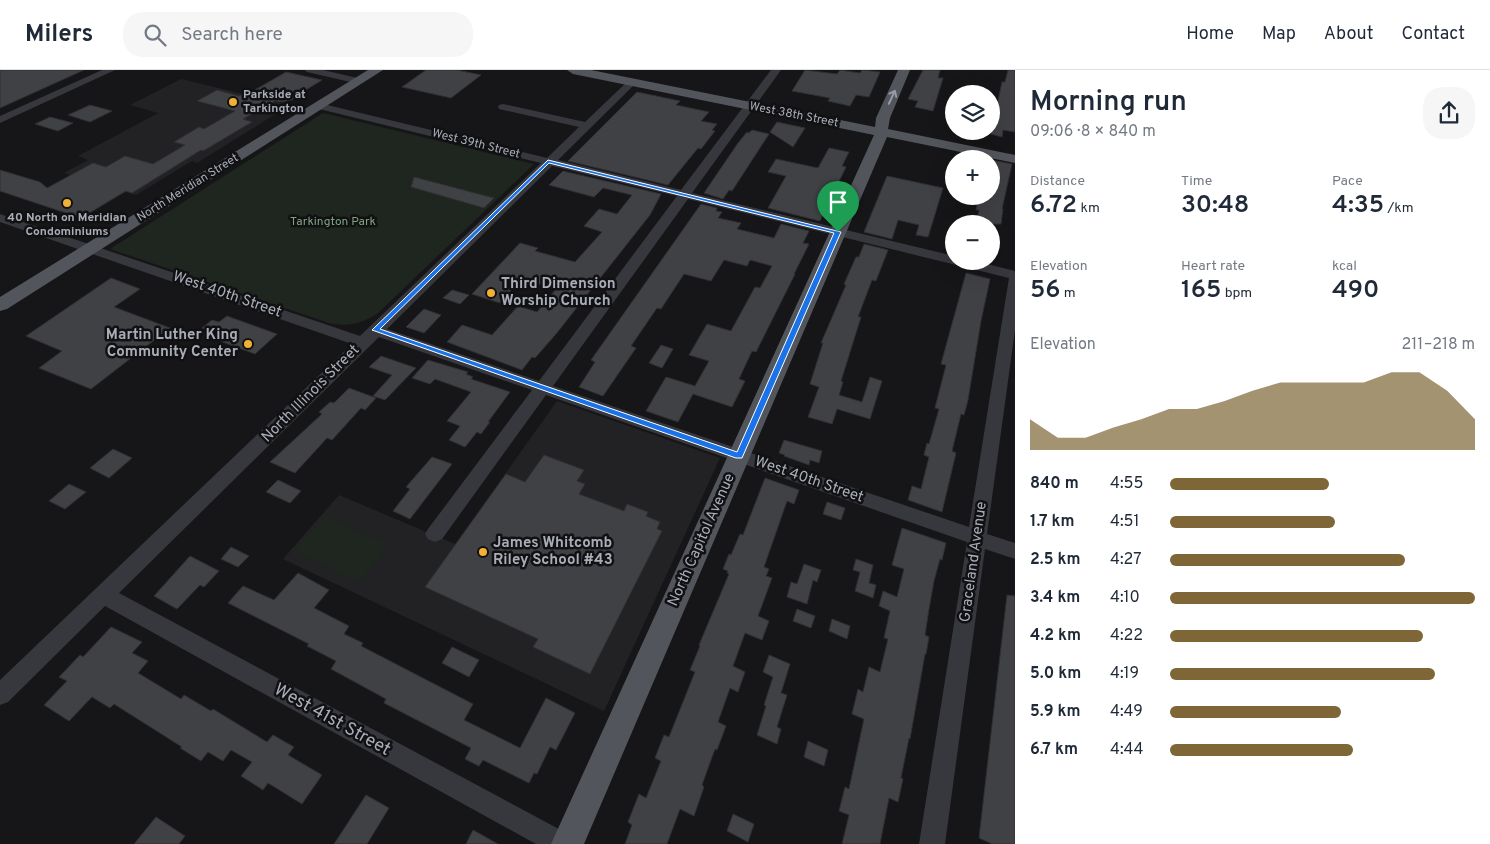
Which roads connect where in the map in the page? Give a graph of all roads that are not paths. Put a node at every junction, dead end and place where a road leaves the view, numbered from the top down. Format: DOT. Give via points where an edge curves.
graph roads {
  1 [pos="110,70"];
  2 [pos="310,70"];
  3 [pos="376,70"];
  4 [pos="573,70"];
  5 [pos="611,70"];
  6 [pos="776,70"];
  7 [pos="904,70"];
  8 [pos="637,76"];
  9 [pos="359,81"];
  10 [pos="752,102"];
  11 [pos="319,106"];
  12 [pos="503,107"];
  13 [pos="0,120"];
  14 [pos="585,125"];
  15 [pos="881,128"];
  16 [pos="1015,150"];
  17 [pos="1015,159"];
  18 [pos="548,162"];
  19 [pos="684,195"];
  20 [pos="0,218"];
  21 [pos="838,232"];
  22 [pos="91,249"];
  23 [pos="945,259"];
  24 [pos="989,270"];
  25 [pos="1015,277"];
  26 [pos="0,305"];
  27 [pos="369,336"];
  28 [pos="543,388"];
  29 [pos="739,456"];
  30 [pos="435,534"];
  31 [pos="977,538"];
  32 [pos="1015,551"];
  33 [pos="103,595"];
  34 [pos="0,695"];
  35 [pos="560,844"];
  36 [pos="567,844"];
  37 [pos="932,844"];
  1 -- 13 [label="street"];
  2 -- 9 [label="street"];
  3 -- 9 [label="main road, North Meridian Street"];
  4 -- 8 [label="main road, West 38th Street"];
  5 -- 8 [label="main road, West 38th Street"];
  6 -- 10 [label="street"];
  15 -- 7 [label="main road, North Capitol Avenue, one-way"];
  8 -- 10 [label="main road, West 38th Street"];
  8 -- 14 [label="street, North Illinois Street"];
  9 -- 11 [label="main road, North Meridian Street"];
  10 -- 15 [label="main road, West 38th Street"];
  10 -- 19 [label="street"];
  11 -- 18 [label="street, West 39th Street"];
  11 -- 22 [label="main road, North Meridian Street"];
  12 -- 14 [label="street"];
  14 -- 18 [label="street, North Illinois Street"];
  15 -- 16 [label="main road, West 38th Street"];
  15 -- 17 [label="main road, West 38th Street"];
  15 -- 21 [label="main road, North Capitol Avenue" via="880,138"];
  18 -- 19 [label="street, West 39th Street"];
  18 -- 27 [label="street, North Illinois Street"];
  19 -- 21 [label="street, West 39th Street"];
  19 -- 28 [label="street"];
  20 -- 22 [label="street, West 40th Street"];
  21 -- 23 [label="street, West 39th Street"];
  21 -- 29 [label="main road, North Capitol Avenue"];
  22 -- 26 [label="main road, North Meridian Street"];
  22 -- 27 [label="street, West 40th Street"];
  24 -- 25 [label="street, West 39th Street"];
  25 -- 31 [label="street, Graceland Avenue"];
  27 -- 28 [label="street, West 40th Street"];
  27 -- 33 [label="street, North Illinois Street"];
  28 -- 29 [label="street, West 40th Street"];
  28 -- 30 [label="street"];
  29 -- 31 [label="street, West 40th Street"];
  29 -- 36 [label="main road, North Capitol Avenue"];
  31 -- 32 [label="street, West 40th Street"];
  31 -- 37 [label="street, Graceland Avenue"];
  33 -- 34 [label="street, North Illinois Street"];
  33 -- 35 [label="street, West 41st Street"];
}
